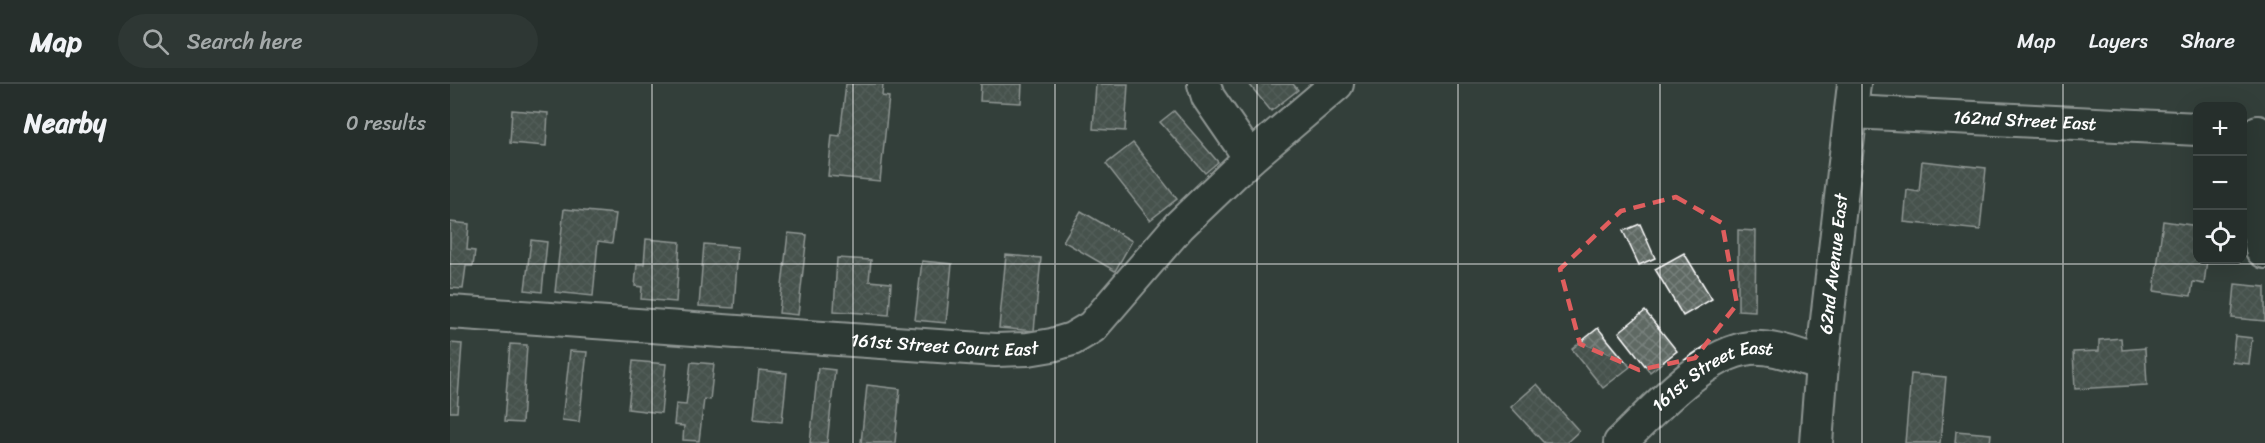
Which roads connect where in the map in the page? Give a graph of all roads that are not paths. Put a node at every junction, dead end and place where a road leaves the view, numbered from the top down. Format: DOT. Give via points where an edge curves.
graph roads {
  1 [pos="1204,84"];
  2 [pos="1337,84"];
  3 [pos="1852,98"];
  4 [pos="2193,129"];
  5 [pos="2255,132"];
  6 [pos="1250,158"];
  7 [pos="2265,252"];
  8 [pos="450,312"];
  9 [pos="1821,364"];
  10 [pos="1620,443"];
  11 [pos="1816,443"];
  1 -- 6 [label="street" via="1208,97"];
  2 -- 6 [label="street, 161st Street Court East"];
  3 -- 4 [label="street, 162nd Street East"];
  3 -- 9 [label="street, 62nd Avenue East"];
  5 -- 7 [label="street" via="2258,230"];
  6 -- 8 [label="street, 161st Street Court East" via="1179,226 1092,327 1052,345 996,350"];
  9 -- 10 [label="street, 161st Street East" via="1775,349 1750,348 1728,353 1700,372"];
  9 -- 11 [label="street, 62nd Avenue East"];
}
